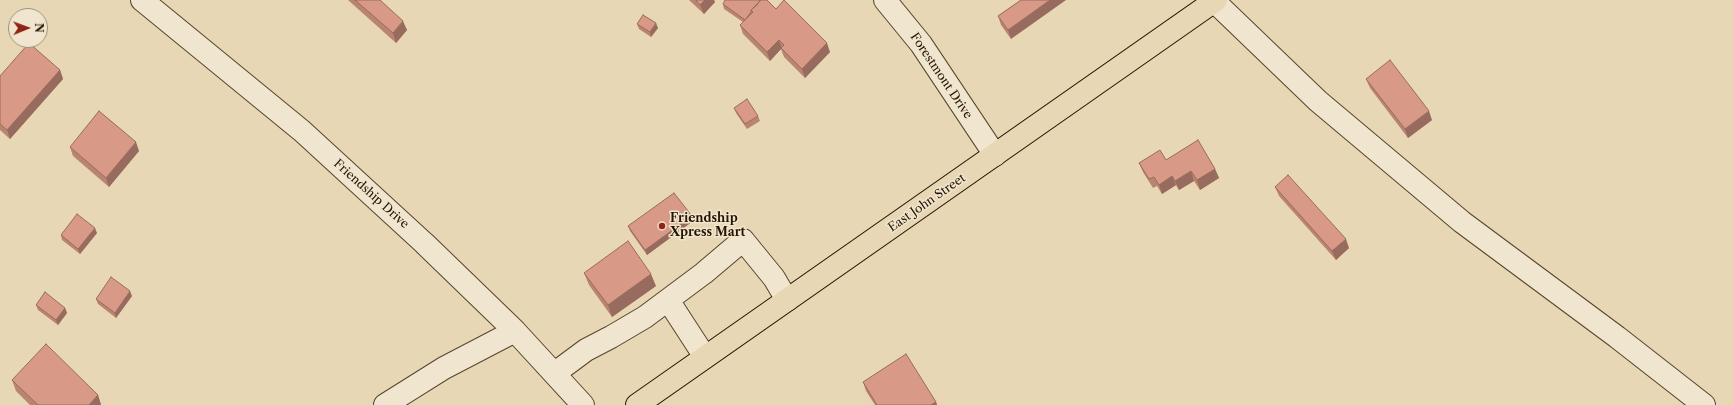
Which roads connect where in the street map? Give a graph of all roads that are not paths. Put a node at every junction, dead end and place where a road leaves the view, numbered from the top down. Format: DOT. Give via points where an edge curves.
graph roads {
  1 [pos="142,0"];
  2 [pos="885,0"];
  3 [pos="1215,1"];
  4 [pos="994,155"];
  5 [pos="668,300"];
  6 [pos="787,300"];
  7 [pos="515,331"];
  8 [pos="706,357"];
  9 [pos="555,373"];
  10 [pos="385,405"];
  11 [pos="583,405"];
  12 [pos="637,405"];
  13 [pos="1704,405"];
  1 -- 7 [label="street, Friendship Drive" via="302,131"];
  2 -- 4 [label="street, Forestmont Drive" via="921,44"];
  3 -- 4 [label="main road, East John Street"];
  3 -- 13 [label="street" via="1318,100 1462,222"];
  4 -- 6 [label="main road, East John Street"];
  5 -- 6 [label="street" via="743,240 774,278"];
  5 -- 8 [label="street"];
  5 -- 9 [label="street" via="645,317 586,350"];
  6 -- 8 [label="main road, East John Street"];
  7 -- 9 [label="street, Friendship Drive"];
  7 -- 10 [label="street" via="444,368"];
  8 -- 12 [label="main road, East John Street"];
  9 -- 11 [label="street, Friendship Drive"];
}
